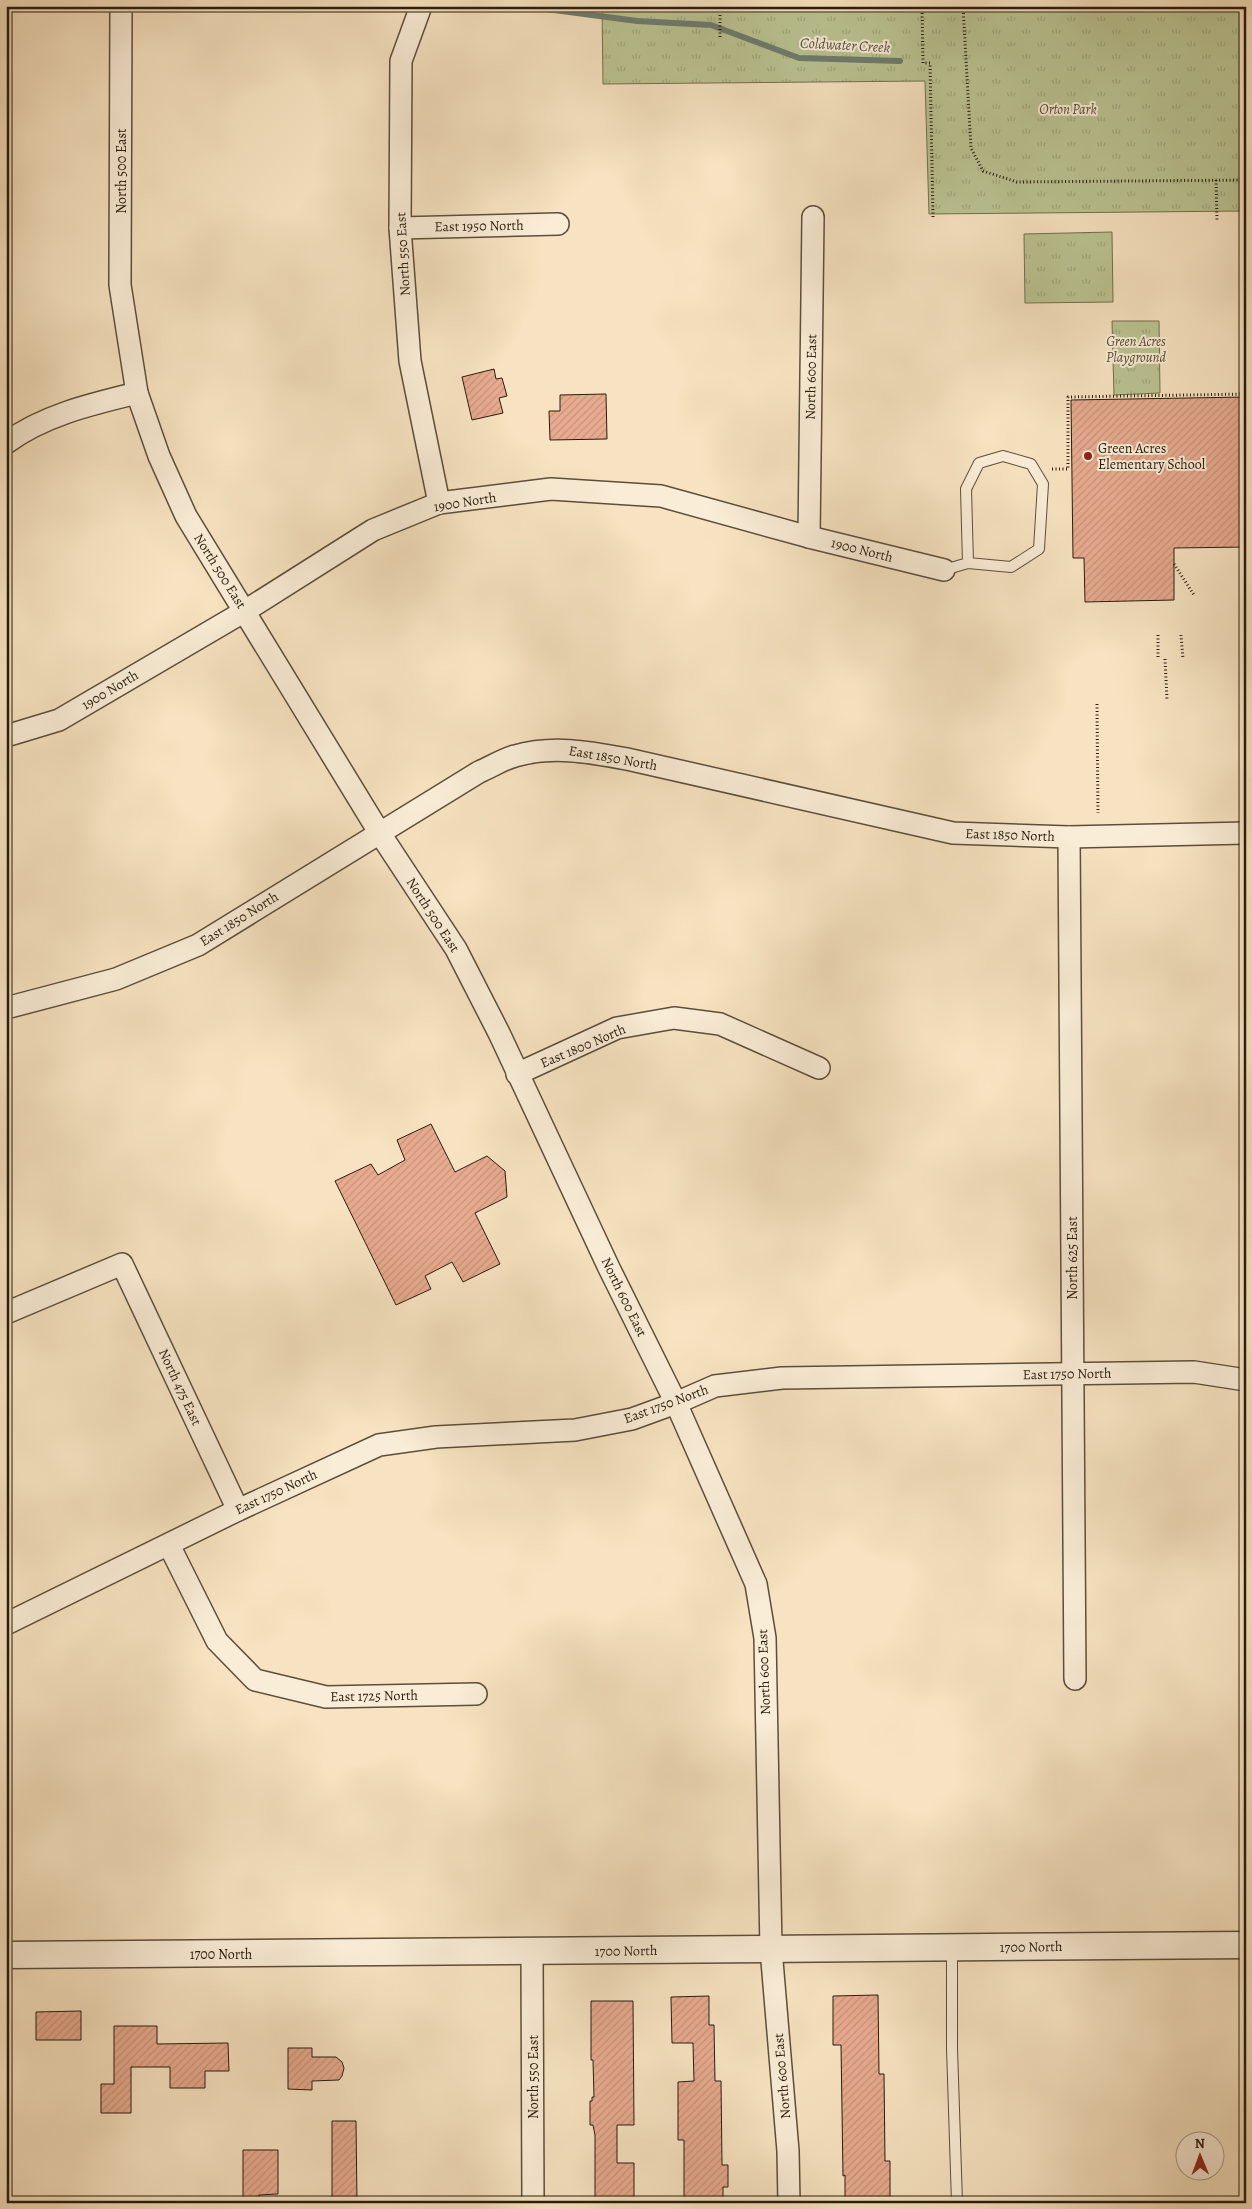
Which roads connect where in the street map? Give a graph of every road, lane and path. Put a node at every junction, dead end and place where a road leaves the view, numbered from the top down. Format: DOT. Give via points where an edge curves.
graph roads {
  1 [pos="121,6"];
  2 [pos="421,6"];
  3 [pos="922,6"];
  4 [pos="963,6"];
  5 [pos="720,16"];
  6 [pos="720,38"];
  7 [pos="1216,180"];
  8 [pos="1246,180"];
  9 [pos="933,216"];
  10 [pos="813,217"];
  11 [pos="1218,220"];
  12 [pos="558,224"];
  13 [pos="400,228"];
  14 [pos="137,393"];
  15 [pos="1246,394"];
  16 [pos="6,443"];
  17 [pos="1049,469"];
  18 [pos="439,503"];
  19 [pos="809,537"];
  20 [pos="968,563"];
  21 [pos="1174,564"];
  22 [pos="944,570"];
  23 [pos="1194,595"];
  24 [pos="245,611"];
  25 [pos="1158,635"];
  26 [pos="1181,635"];
  27 [pos="1158,659"];
  28 [pos="1165,659"];
  29 [pos="1183,659"];
  30 [pos="1167,700"];
  31 [pos="1097,704"];
  32 [pos="6,736"];
  33 [pos="1098,813"];
  34 [pos="379,832"];
  35 [pos="1246,833"];
  36 [pos="1069,837"];
  37 [pos="6,1008"];
  38 [pos="819,1068"];
  39 [pos="518,1074"];
  40 [pos="6,1314"];
  41 [pos="1073,1374"];
  42 [pos="1246,1380"];
  43 [pos="676,1403"];
  44 [pos="238,1510"];
  45 [pos="169,1545"];
  46 [pos="6,1624"];
  47 [pos="1075,1680"];
  48 [pos="476,1694"];
  49 [pos="1246,1945"];
  50 [pos="952,1948"];
  51 [pos="771,1949"];
  52 [pos="532,1952"];
  53 [pos="6,1955"];
  54 [pos="533,2203"];
  55 [pos="788,2203"];
  56 [pos="957,2203"];
  1 -- 14 [label="street, North 500 East" via="120,285"];
  2 -- 13 [label="street, North 550 East" via="401,61"];
  3 -- 9 [label="path" via="923,63 930,63"];
  4 -- 7 [label="path" via="971,148 983,172 1017,182"];
  5 -- 6 [label="path"];
  7 -- 8 [label="path"];
  7 -- 11 [label="path"];
  10 -- 19 [label="street, North 600 East"];
  12 -- 13 [label="street, East 1950 North"];
  13 -- 18 [label="street, North 550 East" via="410,361"];
  14 -- 16 [label="street" via="93,403 54,418"];
  14 -- 24 [label="street, North 500 East" via="158,456 186,516"];
  15 -- 17 [label="path" via="1068,397 1068,469"];
  18 -- 19 [label="street, 1900 North" via="551,490 661,496"];
  18 -- 24 [label="street, 1900 North" via="373,530"];
  19 -- 22 [label="street, 1900 North"];
  20 -- 20 [label="lane" via="1011,567 1040,549 1043,484 1031,464 1003,456 979,463 966,489"];
  20 -- 22 [label="lane"];
  21 -- 23 [label="path"];
  24 -- 32 [label="street, 1900 North" via="59,720"];
  24 -- 34 [label="street, North 500 East"];
  25 -- 27 [label="path"];
  26 -- 29 [label="path"];
  28 -- 30 [label="path"];
  31 -- 33 [label="path"];
  34 -- 36 [label="street, East 1850 North" via="479,772 514,756 553,749 627,759 953,833"];
  34 -- 37 [label="street, East 1850 North" via="198,945 116,979"];
  34 -- 39 [label="street, North 500 East" via="456,949"];
  35 -- 36 [label="street, East 1850 North"];
  36 -- 41 [label="street, North 625 East"];
  38 -- 39 [label="street, East 1800 North" via="720,1024 674,1018 618,1028"];
  39 -- 43 [label="street, North 600 East"];
  40 -- 44 [label="street, North 475 East" via="122,1264"];
  41 -- 42 [label="street, East 1750 North" via="1194,1372"];
  41 -- 43 [label="street, East 1750 North" via="782,1378 715,1386"];
  41 -- 47 [label="street, North 625 East"];
  43 -- 44 [label="street, East 1750 North" via="632,1419 575,1430 436,1437 379,1445"];
  43 -- 51 [label="street, North 600 East" via="756,1584 765,1638"];
  44 -- 45 [label="street, East 1750 North"];
  45 -- 46 [label="street, East 1750 North"];
  45 -- 48 [label="street, East 1725 North" via="217,1641 255,1680 326,1697"];
  49 -- 50 [label="street, 1700 North"];
  50 -- 51 [label="street, 1700 North"];
  50 -- 56 [label="lane"];
  51 -- 52 [label="street, 1700 North"];
  51 -- 55 [label="street, North 600 East" via="788,2151"];
  52 -- 53 [label="street, 1700 North"];
  52 -- 54 [label="street, North 550 East"];
}
